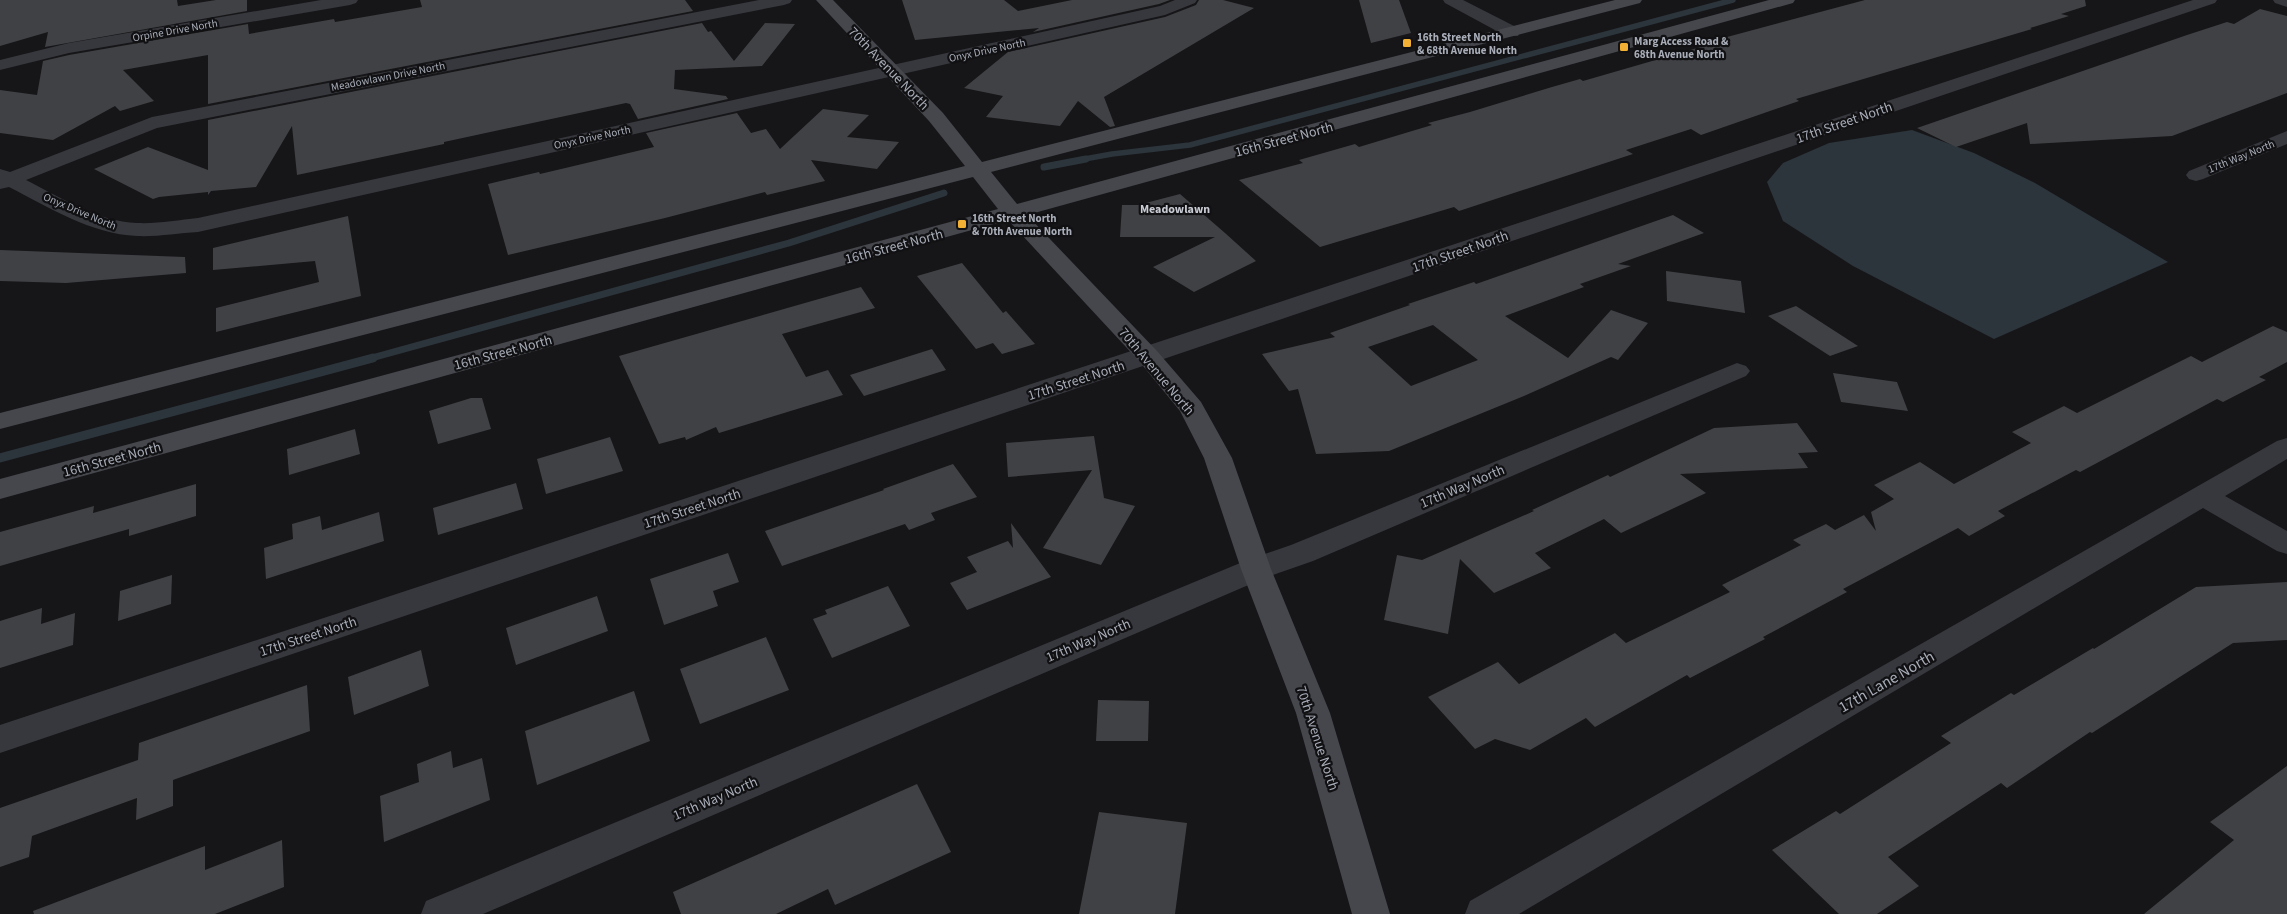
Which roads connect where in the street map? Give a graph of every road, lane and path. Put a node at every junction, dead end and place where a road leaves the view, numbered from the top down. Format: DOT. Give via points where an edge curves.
graph roads {
  1 [pos="350,0"];
  2 [pos="784,0"];
  3 [pos="824,0"];
  4 [pos="1189,0"];
  5 [pos="1451,0"];
  6 [pos="1634,0"];
  7 [pos="1787,0"];
  8 [pos="2209,0"];
  9 [pos="2281,0"];
  10 [pos="2287,2"];
  11 [pos="1512,32"];
  12 [pos="0,65"];
  13 [pos="892,71"];
  14 [pos="2287,137"];
  15 [pos="977,168"];
  16 [pos="2196,174"];
  17 [pos="3,179"];
  18 [pos="1014,214"];
  19 [pos="1148,356"];
  20 [pos="1737,371"];
  21 [pos="0,421"];
  22 [pos="2287,447"];
  23 [pos="0,489"];
  24 [pos="2204,496"];
  25 [pos="2287,544"];
  26 [pos="1256,569"];
  27 [pos="0,740"];
  28 [pos="440,914"];
  29 [pos="1371,914"];
  30 [pos="1484,914"];
  1 -- 12 [label="street, Orpine Drive North" via="69,48"];
  2 -- 17 [label="street, Meadowlawn Drive North" via="152,123"];
  3 -- 13 [label="street, 70th Avenue North"];
  4 -- 13 [label="street, Onyx Drive North" via="1164,10"];
  5 -- 11 [label="street"];
  6 -- 11 [label="street"];
  7 -- 18 [label="street, 16th Street North"];
  8 -- 19 [label="street, 17th Street North"];
  9 -- 10 [label="street"];
  11 -- 15 [label="street"];
  13 -- 15 [label="street, 70th Avenue North" via="936,117"];
  13 -- 17 [label="street, Onyx Drive North" via="198,225 147,230 118,228"];
  14 -- 16 [label="street, 17th Way North"];
  15 -- 18 [label="street, 70th Avenue North"];
  15 -- 21 [label="street"];
  18 -- 19 [label="street, 70th Avenue North"];
  18 -- 23 [label="street, 16th Street North"];
  19 -- 26 [label="street, 70th Avenue North" via="1192,408 1213,450"];
  19 -- 27 [label="street, 17th Street North"];
  20 -- 26 [label="street, 17th Way North" via="1302,553"];
  22 -- 24 [label="street, 17th Lane North"];
  24 -- 25 [label="street"];
  24 -- 30 [label="street, 17th Lane North"];
  26 -- 28 [label="street, 17th Way North"];
  26 -- 29 [label="street, 70th Avenue North" via="1312,713"];
}
